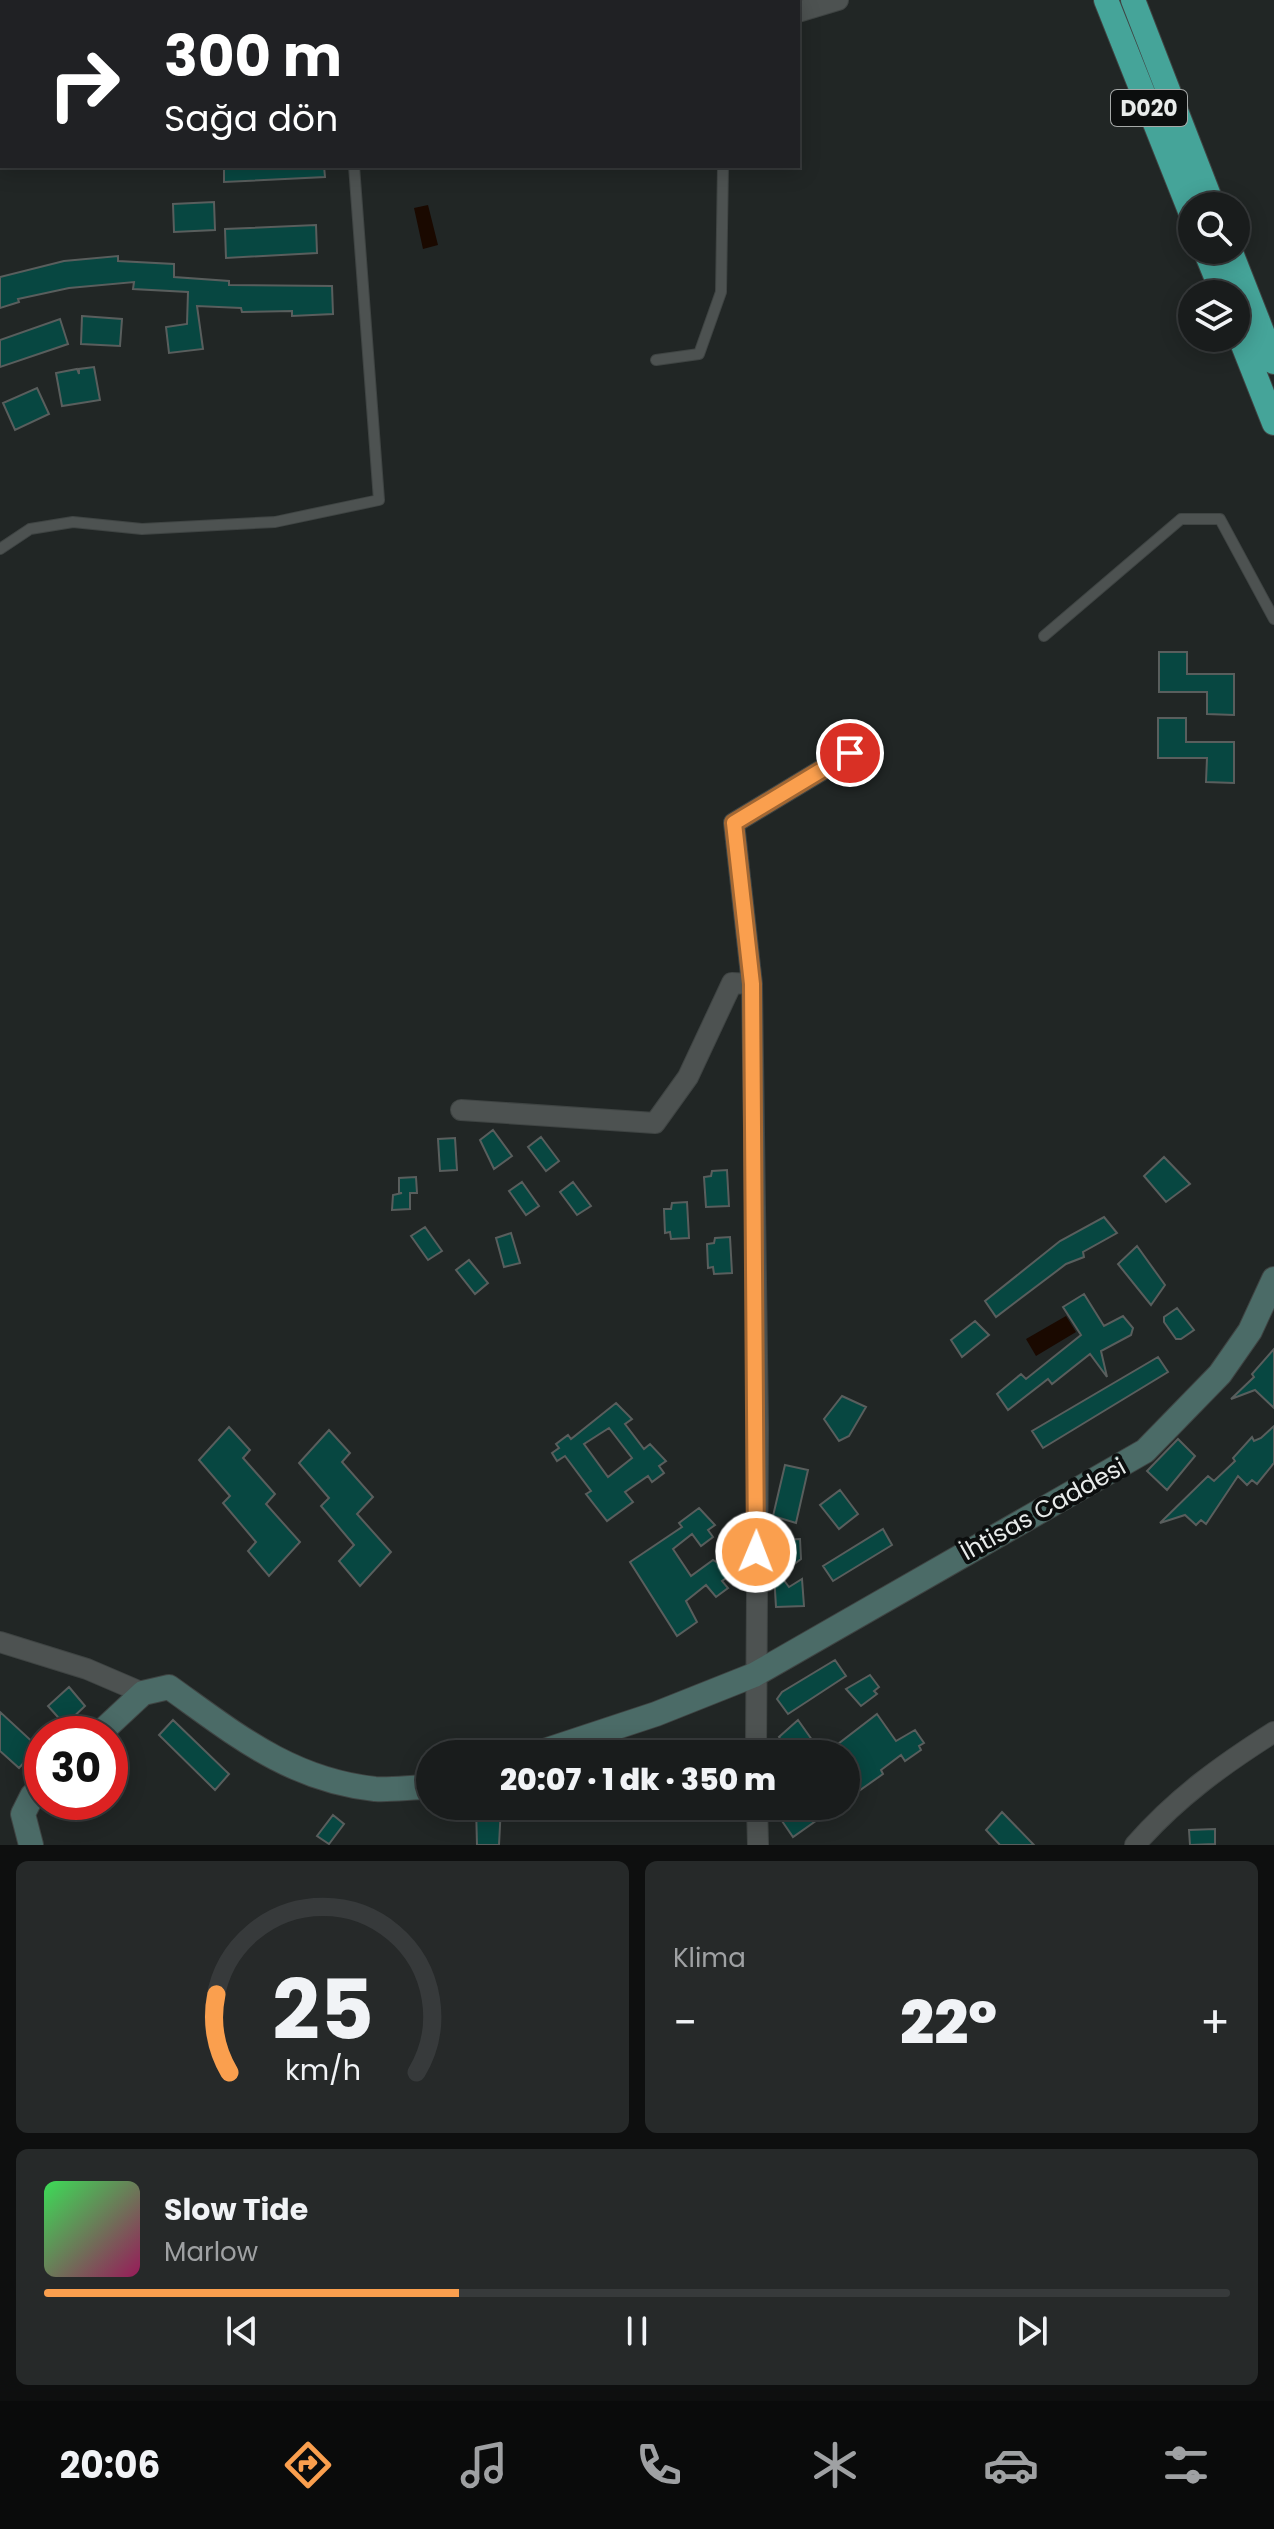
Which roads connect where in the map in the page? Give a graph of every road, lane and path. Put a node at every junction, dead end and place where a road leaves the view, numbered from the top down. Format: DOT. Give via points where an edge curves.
graph roads {
  1 [pos="838,0"];
  2 [pos="1106,0"];
  3 [pos="1133,0"];
  4 [pos="800,11"];
  5 [pos="354,168"];
  6 [pos="723,168"];
  7 [pos="1182,192"];
  8 [pos="1208,192"];
  9 [pos="1236,264"];
  10 [pos="1246,352"];
  11 [pos="656,360"];
  12 [pos="1274,362"];
  13 [pos="1274,423"];
  14 [pos="0,549"];
  15 [pos="1274,619"];
  16 [pos="1044,636"];
  17 [pos="850,753"];
  18 [pos="752,984"];
  19 [pos="461,1110"];
  20 [pos="1274,1279"];
  21 [pos="0,1642"];
  22 [pos="754,1675"];
  23 [pos="143,1693"];
  24 [pos="118,1716"];
  25 [pos="1274,1732"];
  26 [pos="577,1740"];
  27 [pos="756,1740"];
  28 [pos="416,1788"];
  29 [pos="25,1820"];
  30 [pos="757,1820"];
  31 [pos="31,1845"];
  32 [pos="758,1845"];
  33 [pos="1135,1845"];
  1 -- 4 [label="street"];
  2 -- 7 [label="highway, D020"];
  3 -- 8 [label="highway, D020"];
  5 -- 14 [label="lane" via="379,500 275,522 142,529 73,522 30,529"];
  6 -- 11 [label="lane" via="721,292 699,354"];
  9 -- 12 [label="highway"];
  10 -- 13 [label="highway"];
  15 -- 16 [label="lane" via="1220,519 1181,519"];
  17 -- 18 [label="street" via="734,823"];
  18 -- 19 [label="street" via="732,983 688,1077 655,1123"];
  18 -- 22 [label="street" via="758,1429"];
  20 -- 22 [label="street, İhtisas Caddesi" via="1250,1331 1220,1374 1145,1451"];
  21 -- 23 [label="street"];
  22 -- 26 [label="street, İhtisas Caddesi"];
  22 -- 27 [label="street"];
  23 -- 24 [label="street"];
  23 -- 28 [label="street" via="169,1687 262,1754 317,1776 375,1789"];
  25 -- 33 [label="street" via="1217,1767 1164,1811"];
  29 -- 31 [label="street"];
  30 -- 32 [label="street"];
}
